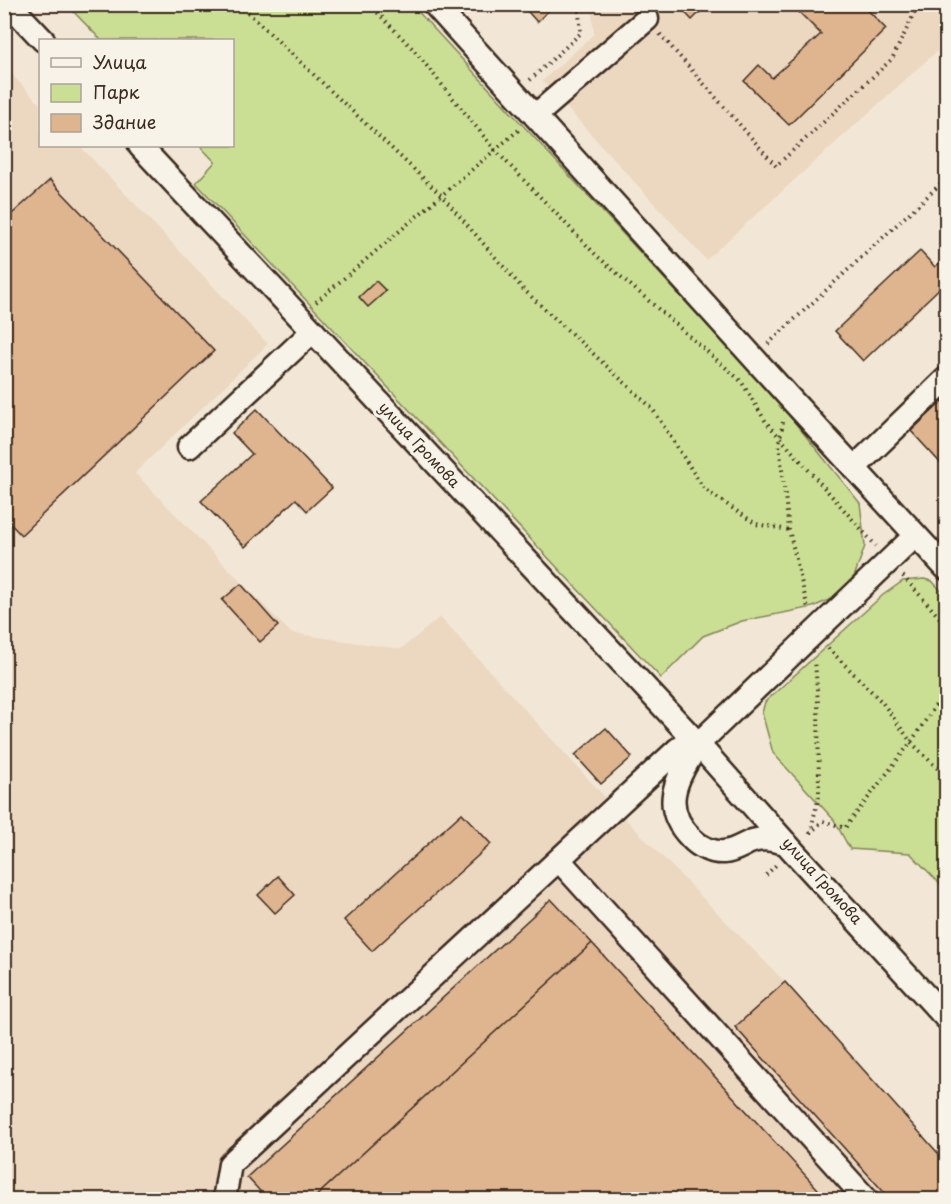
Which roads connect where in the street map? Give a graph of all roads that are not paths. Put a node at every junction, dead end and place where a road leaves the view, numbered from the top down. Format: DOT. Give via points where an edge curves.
graph roads {
  1 [pos="9,4"];
  2 [pos="434,4"];
  3 [pos="647,19"];
  4 [pos="41,39"];
  5 [pos="535,116"];
  6 [pos="141,147"];
  7 [pos="306,324"];
  8 [pos="946,379"];
  9 [pos="189,447"];
  10 [pos="854,468"];
  11 [pos="916,535"];
  12 [pos="946,568"];
  13 [pos="698,744"];
  14 [pos="789,846"];
  15 [pos="559,860"];
  16 [pos="946,1018"];
  17 [pos="224,1200"];
  18 [pos="867,1200"];
  1 -- 4 [label="street"];
  2 -- 5 [label="street"];
  3 -- 5 [label="street"];
  5 -- 10 [label="street"];
  6 -- 7 [label="street, улица Громова"];
  7 -- 9 [label="street"];
  7 -- 13 [label="street, улица Громова"];
  8 -- 10 [label="street"];
  10 -- 11 [label="street"];
  11 -- 12 [label="street"];
  11 -- 13 [label="street"];
  13 -- 14 [label="street, улица Громова"];
  13 -- 14 [label="street" via="680,774 673,798 678,824 686,833 695,843 724,852 767,838"];
  13 -- 15 [label="street" via="678,749"];
  14 -- 16 [label="street, улица Громова"];
  15 -- 17 [label="street" via="230,1164"];
  15 -- 18 [label="street"];
}
